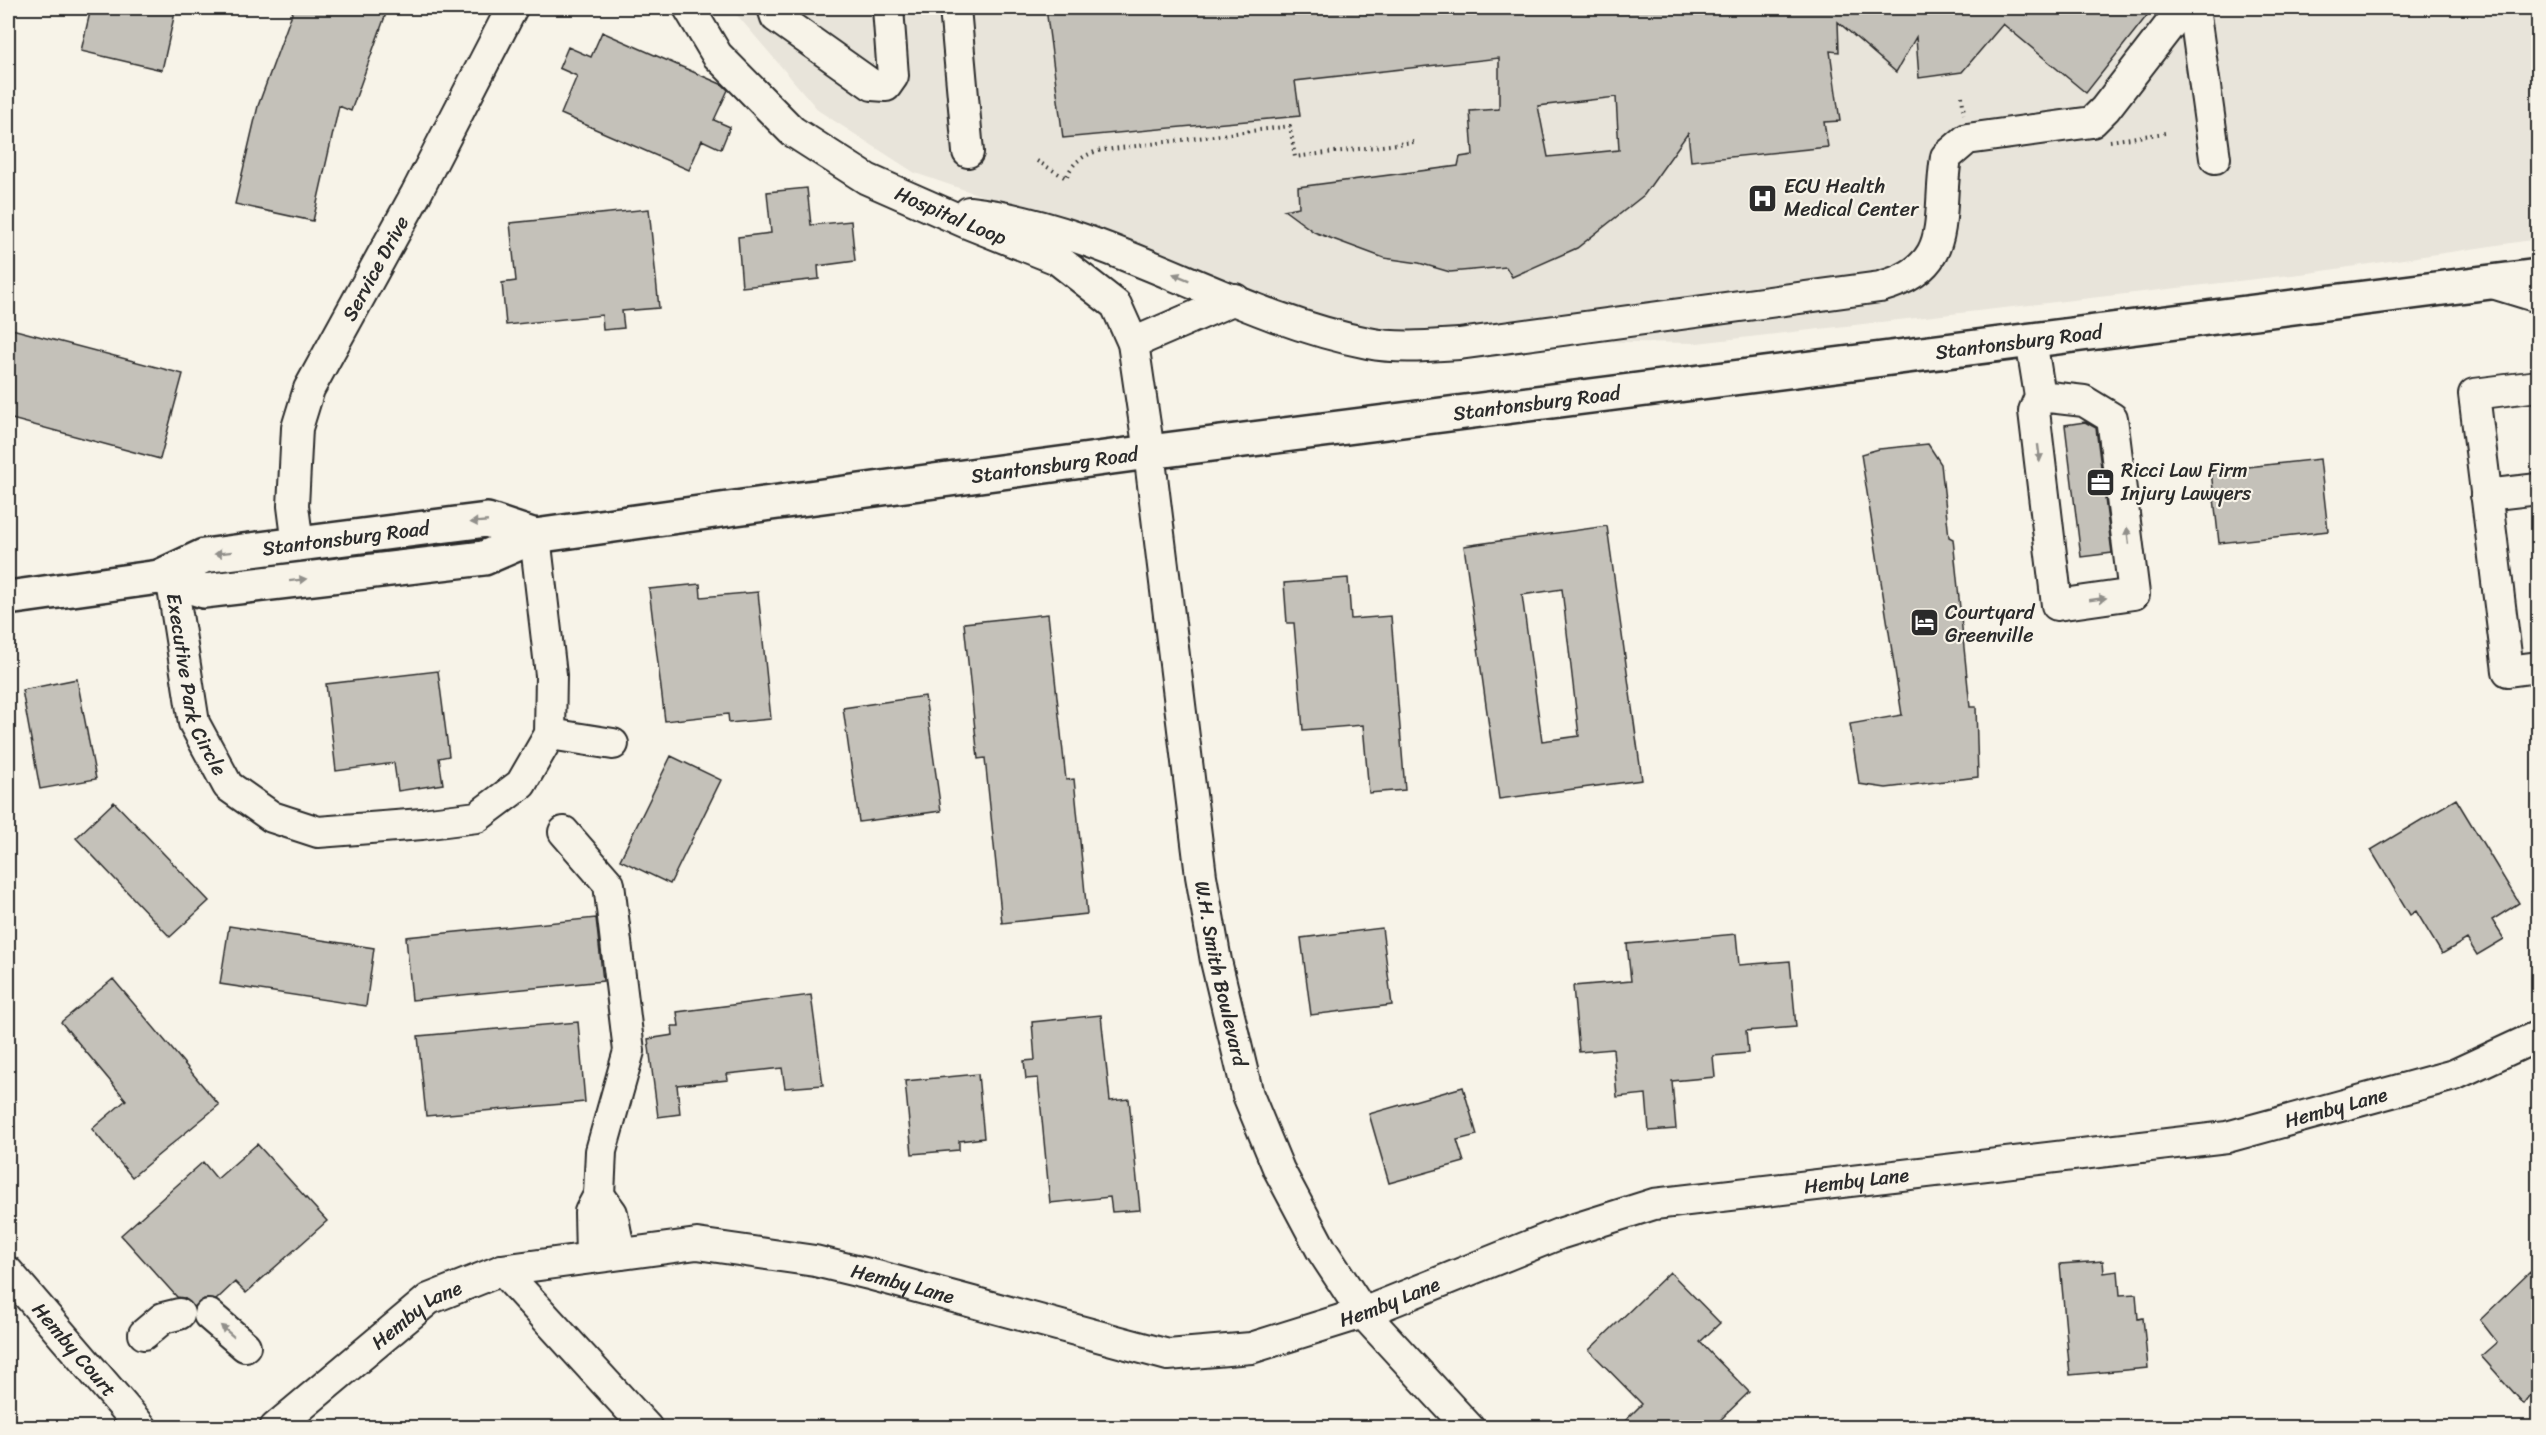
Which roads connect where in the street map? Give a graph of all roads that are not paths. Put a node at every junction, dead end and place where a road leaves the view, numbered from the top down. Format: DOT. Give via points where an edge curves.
graph roads {
  1 [pos="512,8"];
  2 [pos="689,8"];
  3 [pos="773,8"];
  4 [pos="888,8"];
  5 [pos="955,8"];
  6 [pos="2212,8"];
  7 [pos="2185,10"];
  8 [pos="968,152"];
  9 [pos="933,208"];
  10 [pos="2538,276"];
  11 [pos="2489,282"];
  12 [pos="2538,297"];
  13 [pos="1235,299"];
  14 [pos="2031,340"];
  15 [pos="1132,343"];
  16 [pos="2538,386"];
  17 [pos="2040,396"];
  18 [pos="1149,453"];
  19 [pos="2538,489"];
  20 [pos="2486,495"];
  21 [pos="535,536"];
  22 [pos="298,544"];
  23 [pos="165,580"];
  24 [pos="8,598"];
  25 [pos="2538,667"];
  26 [pos="550,734"];
  27 [pos="613,744"];
  28 [pos="564,832"];
  29 [pos="2538,1036"];
  30 [pos="599,1194"];
  31 [pos="620,1254"];
  32 [pos="591,1258"];
  33 [pos="502,1270"];
  34 [pos="8,1272"];
  35 [pos="1363,1313"];
  36 [pos="179,1314"];
  37 [pos="209,1315"];
  38 [pos="144,1335"];
  39 [pos="245,1346"];
  40 [pos="142,1428"];
  41 [pos="274,1428"];
  42 [pos="647,1428"];
  43 [pos="1469,1428"];
  1 -- 22 [label="street, Service Drive" via="309,389 297,428 293,506"];
  2 -- 9 [label="street, Hospital Loop" via="717,55 792,131 867,179"];
  3 -- 4 [label="street" via="776,18 872,85 886,86 893,76"];
  5 -- 8 [label="street"];
  6 -- 7 [label="street" via="2214,158"];
  7 -- 13 [label="street" via="2092,122 1966,139 1946,157 1936,246 1925,266 1905,281 1672,316 1418,346 1370,344 1321,331"];
  13 -- 9 [label="street, one-way" via="1141,261 1007,217"];
  9 -- 15 [label="street, Hospital Loop" via="1057,259 1116,305"];
  10 -- 11 [label="main road, Stantonsburg Road"];
  11 -- 12 [label="street"];
  11 -- 14 [label="main road, Stantonsburg Road"];
  13 -- 15 [label="street"];
  14 -- 17 [label="street"];
  14 -- 18 [label="main road, Stantonsburg Road"];
  15 -- 18 [label="street, Hospital Loop"];
  16 -- 20 [label="street" via="2474,394"];
  17 -- 17 [label="street, one-way" via="2034,411 2057,605 2134,594 2112,418 2084,401"];
  18 -- 21 [label="main road, Stantonsburg Road"];
  18 -- 35 [label="street, W.H. Smith Boulevard" via="1201,876 1216,961 1248,1095 1279,1170 1321,1249"];
  19 -- 20 [label="street"];
  20 -- 25 [label="street" via="2508,671"];
  21 -- 22 [label="main road, Stantonsburg Road, one-way" via="487,520"];
  23 -- 21 [label="main road, Stantonsburg Road, one-way" via="204,591 484,558"];
  21 -- 26 [label="street, Executive Park Circle" via="551,675"];
  22 -- 23 [label="main road, Stantonsburg Road, one-way" via="204,556"];
  23 -- 24 [label="main road, Stantonsburg Road"];
  23 -- 26 [label="street, Executive Park Circle" via="194,723 228,786 272,817 318,832 477,817 521,784"];
  26 -- 27 [label="street"];
  28 -- 30 [label="street" via="609,884 629,1052 601,1151"];
  29 -- 35 [label="street, Hemby Lane" via="2454,1075 2227,1137 1654,1204 1559,1234"];
  30 -- 31 [label="street" via="612,1213"];
  30 -- 32 [label="street" via="590,1212"];
  31 -- 32 [label="street, Hemby Lane"];
  31 -- 35 [label="street, Hemby Lane" via="697,1244 815,1261 1168,1355 1251,1348"];
  32 -- 33 [label="street, Hemby Lane"];
  33 -- 41 [label="street, Hemby Lane" via="429,1299"];
  33 -- 42 [label="street"];
  34 -- 40 [label="street, Hemby Court"];
  35 -- 43 [label="street, W.H. Smith Boulevard"];
  36 -- 38 [label="street" via="164,1318"];
  39 -- 37 [label="street, one-way"];
}
